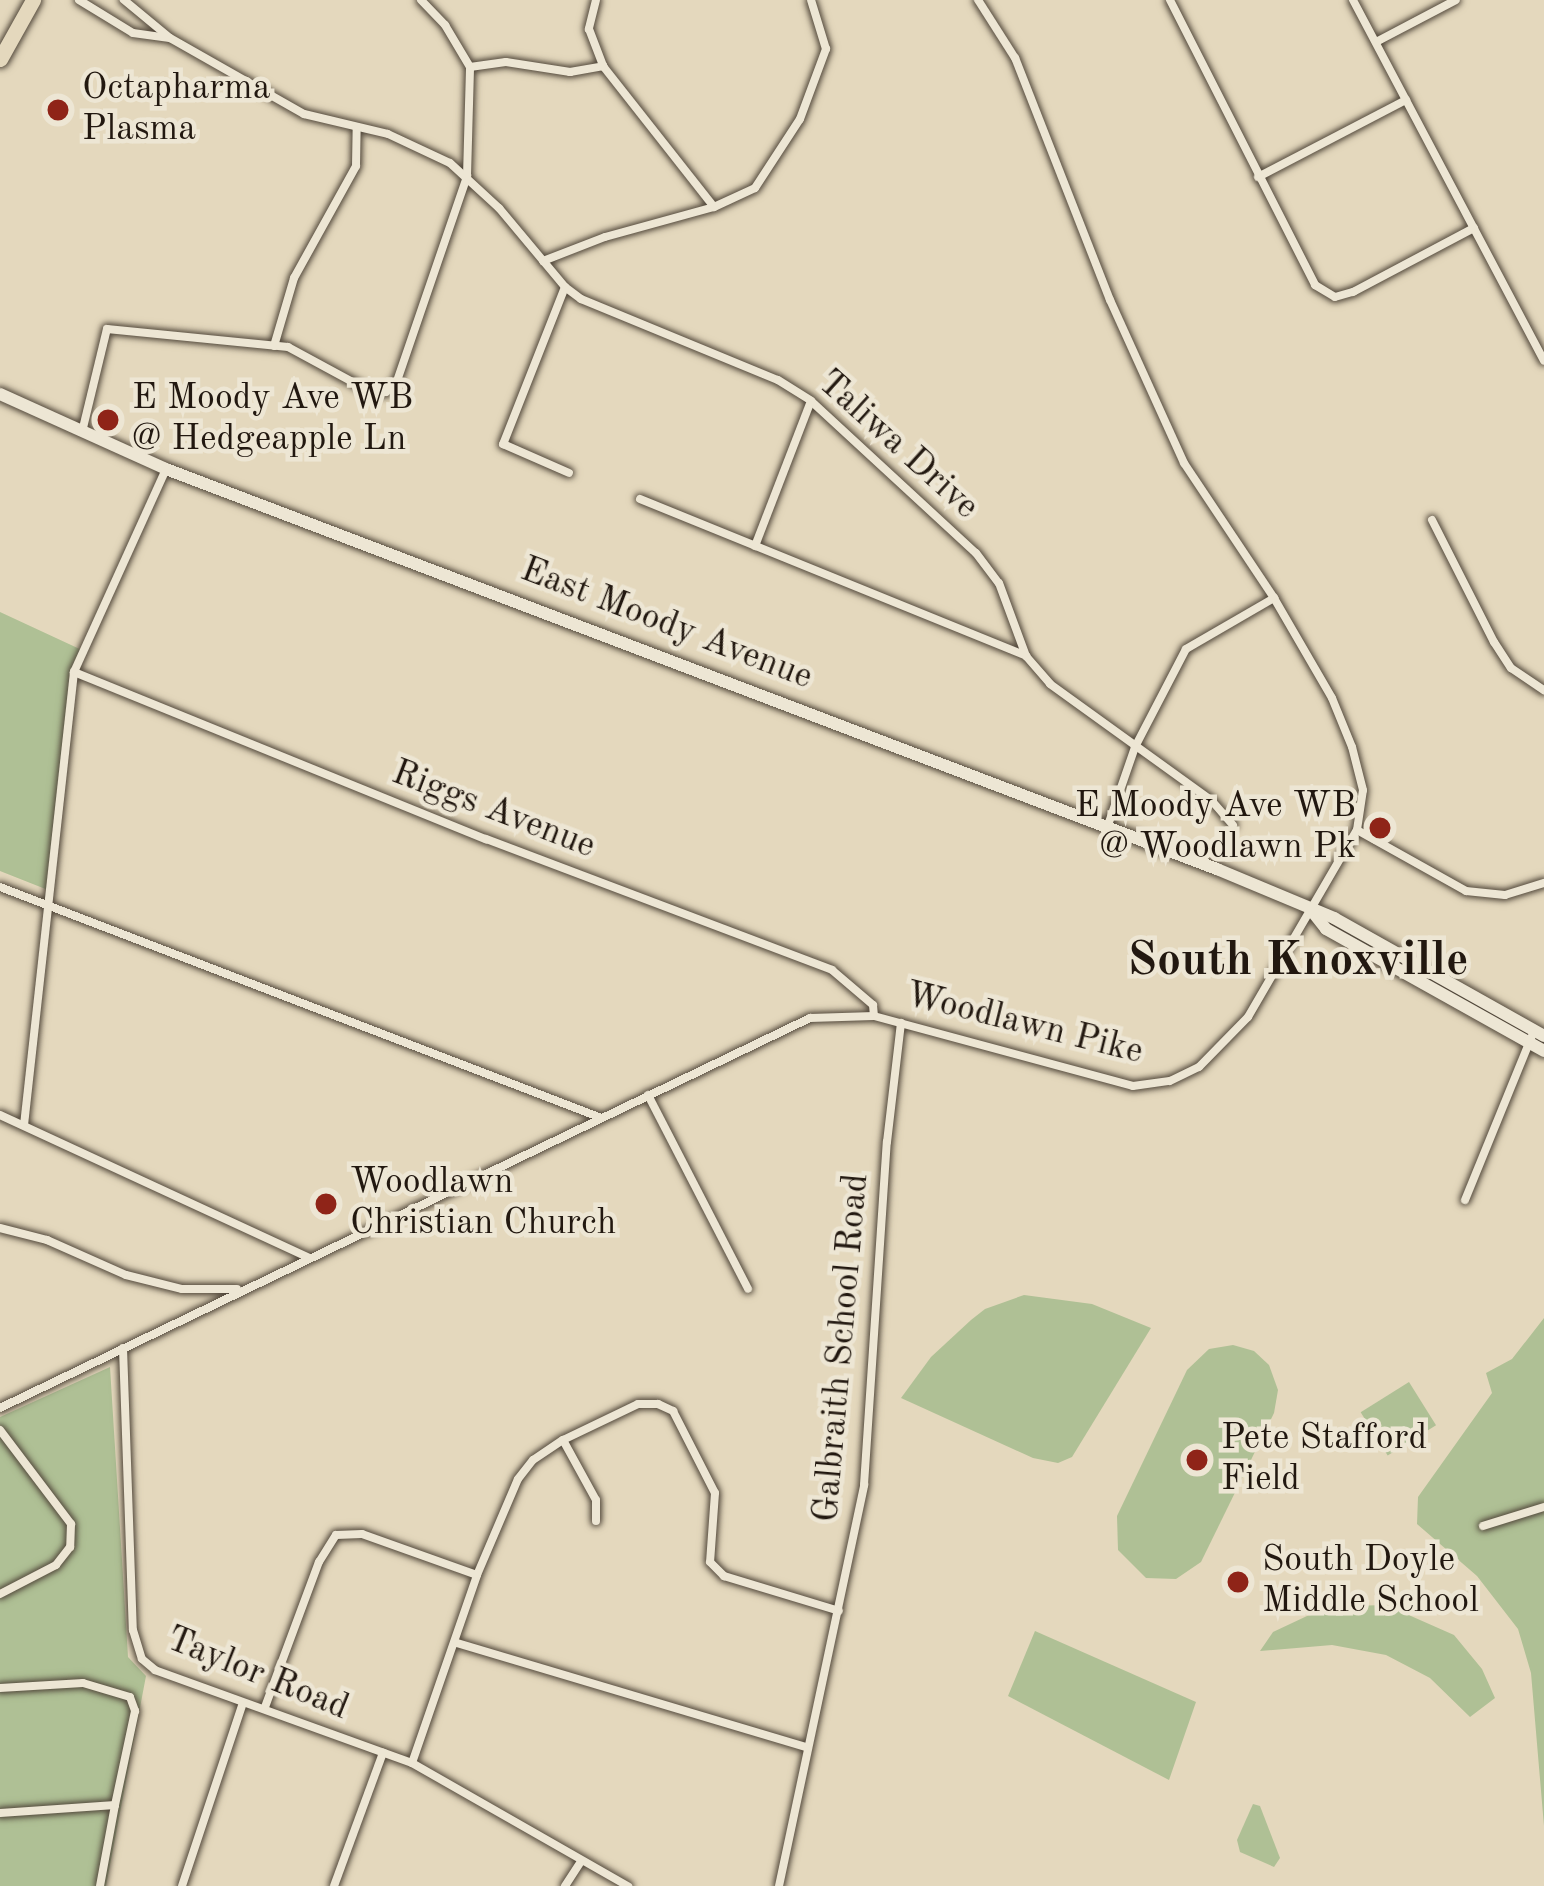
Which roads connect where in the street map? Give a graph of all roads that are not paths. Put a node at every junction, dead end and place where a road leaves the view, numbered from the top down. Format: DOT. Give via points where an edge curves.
graph roads {
  1 [pos="33,0"];
  2 [pos="79,0"];
  3 [pos="124,0"];
  4 [pos="421,0"];
  5 [pos="596,0"];
  6 [pos="811,0"];
  7 [pos="978,0"];
  8 [pos="1170,0"];
  9 [pos="1353,0"];
  10 [pos="1456,0"];
  11 [pos="0,20"];
  12 [pos="16,30"];
  13 [pos="170,38"];
  14 [pos="1376,42"];
  15 [pos="0,59"];
  16 [pos="603,66"];
  17 [pos="470,67"];
  18 [pos="1406,100"];
  19 [pos="357,127"];
  20 [pos="467,176"];
  21 [pos="1258,177"];
  22 [pos="714,207"];
  23 [pos="1474,228"];
  24 [pos="543,261"];
  25 [pos="565,287"];
  26 [pos="274,346"];
  27 [pos="1544,360"];
  28 [pos="0,394"];
  29 [pos="811,401"];
  30 [pos="82,433"];
  31 [pos="166,469"];
  32 [pos="569,473"];
  33 [pos="640,499"];
  34 [pos="1432,520"];
  35 [pos="755,546"];
  36 [pos="1274,598"];
  37 [pos="1026,656"];
  38 [pos="74,672"];
  39 [pos="1544,691"];
  40 [pos="1135,747"];
  41 [pos="1233,825"];
  42 [pos="1357,830"];
  43 [pos="1106,831"];
  44 [pos="1544,883"];
  45 [pos="0,887"];
  46 [pos="52,904"];
  47 [pos="1312,910"];
  48 [pos="874,1016"];
  49 [pos="901,1023"];
  50 [pos="1536,1037"];
  51 [pos="1544,1052"];
  52 [pos="648,1095"];
  53 [pos="0,1115"];
  54 [pos="600,1117"];
  55 [pos="24,1124"];
  56 [pos="1465,1201"];
  57 [pos="0,1228"];
  58 [pos="309,1258"];
  59 [pos="748,1288"];
  60 [pos="245,1289"];
  61 [pos="123,1348"];
  62 [pos="0,1408"];
  63 [pos="0,1430"];
  64 [pos="563,1440"];
  65 [pos="1544,1507"];
  66 [pos="596,1521"];
  67 [pos="1483,1526"];
  68 [pos="477,1575"];
  69 [pos="0,1594"];
  70 [pos="838,1611"];
  71 [pos="457,1643"];
  72 [pos="0,1688"];
  73 [pos="244,1702"];
  74 [pos="265,1707"];
  75 [pos="805,1747"];
  76 [pos="383,1753"];
  77 [pos="412,1763"];
  78 [pos="115,1805"];
  79 [pos="0,1813"];
  80 [pos="580,1862"];
  81 [pos="100,1886"];
  82 [pos="182,1886"];
  83 [pos="334,1886"];
  84 [pos="565,1886"];
  85 [pos="628,1886"];
  86 [pos="779,1886"];
  1 -- 12 [label="highway"];
  2 -- 13 [label="street" via="133,33"];
  3 -- 13 [label="street"];
  4 -- 17 [label="street"];
  5 -- 16 [label="street" via="589,29"];
  6 -- 22 [label="street" via="826,50 800,119 755,188"];
  7 -- 36 [label="street, Woodlawn Pike" via="1015,58 1184,463"];
  8 -- 21 [label="street"];
  9 -- 14 [label="street"];
  10 -- 14 [label="street"];
  11 -- 12 [label="street"];
  12 -- 15 [label="highway"];
  13 -- 19 [label="street, Taliwa Drive" via="304,114"];
  14 -- 18 [label="street"];
  16 -- 17 [label="street"];
  16 -- 22 [label="street"];
  17 -- 20 [label="street"];
  18 -- 21 [label="street"];
  18 -- 23 [label="street"];
  19 -- 20 [label="street, Taliwa Drive" via="414,144"];
  19 -- 26 [label="street" via="356,166 295,278"];
  20 -- 24 [label="street, Taliwa Drive"];
  20 -- 26 [label="street" via="397,381 386,392"];
  21 -- 23 [label="street" via="1316,286 1336,298"];
  22 -- 24 [label="street"];
  23 -- 27 [label="street"];
  24 -- 25 [label="street, Taliwa Drive"];
  25 -- 29 [label="street, Taliwa Drive" via="598,309 778,380"];
  25 -- 32 [label="street" via="504,434 507,450"];
  26 -- 30 [label="street" via="107,329"];
  28 -- 30 [label="main road, East Moody Avenue"];
  29 -- 35 [label="street"];
  29 -- 37 [label="street, Taliwa Drive" via="976,553 999,584"];
  30 -- 31 [label="main road, East Moody Avenue"];
  31 -- 38 [label="street"];
  31 -- 43 [label="main road, East Moody Avenue"];
  33 -- 35 [label="street"];
  34 -- 39 [label="street" via="1502,655"];
  35 -- 37 [label="street"];
  36 -- 40 [label="street" via="1186,650"];
  36 -- 42 [label="street, Woodlawn Pike" via="1352,747 1363,790"];
  37 -- 40 [label="street, Taliwa Drive" via="1050,684"];
  38 -- 46 [label="street"];
  38 -- 48 [label="street, Riggs Avenue" via="832,970 873,1005"];
  40 -- 41 [label="street, Taliwa Drive"];
  40 -- 43 [label="street"];
  42 -- 44 [label="street" via="1466,891 1505,895"];
  42 -- 47 [label="street, Woodlawn Pike"];
  43 -- 47 [label="main road, East Moody Avenue"];
  45 -- 46 [label="street"];
  46 -- 54 [label="street"];
  46 -- 55 [label="street"];
  47 -- 49 [label="street, Woodlawn Pike" via="1248,1018 1218,1052 1170,1081 1133,1086"];
  47 -- 50 [label="main road, East Moody Avenue"];
  48 -- 49 [label="street, Woodlawn Pike"];
  48 -- 52 [label="street, Woodlawn Pike" via="810,1018"];
  49 -- 70 [label="street, Galbraith School Road" via="864,1485"];
  50 -- 51 [label="main road, East Moody Avenue"];
  50 -- 56 [label="street"];
  52 -- 54 [label="street, Woodlawn Pike"];
  52 -- 59 [label="street"];
  53 -- 55 [label="street"];
  54 -- 58 [label="street, Woodlawn Pike"];
  55 -- 58 [label="street"];
  57 -- 60 [label="street" via="144,1280"];
  58 -- 60 [label="street, Woodlawn Pike"];
  60 -- 61 [label="street, Woodlawn Pike"];
  61 -- 62 [label="street, Woodlawn Pike"];
  61 -- 73 [label="street, Taylor Road" via="135,1647 155,1670"];
  63 -- 69 [label="street" via="71,1524 70,1547 56,1565"];
  64 -- 66 [label="street" via="596,1500"];
  64 -- 68 [label="street" via="518,1479"];
  64 -- 70 [label="street" via="638,1404 673,1411 716,1493 710,1562 724,1576"];
  65 -- 67 [label="street"];
  68 -- 71 [label="street"];
  68 -- 74 [label="street" via="362,1534 336,1535"];
  70 -- 75 [label="street, Galbraith School Road"];
  71 -- 75 [label="street"];
  71 -- 77 [label="street"];
  72 -- 78 [label="street" via="83,1683 130,1697 135,1711"];
  73 -- 74 [label="street, Taylor Road"];
  73 -- 82 [label="street"];
  74 -- 76 [label="street, Taylor Road"];
  75 -- 86 [label="street, Galbraith School Road"];
  76 -- 77 [label="street, Taylor Road"];
  76 -- 83 [label="street"];
  77 -- 80 [label="street, Taylor Road"];
  78 -- 79 [label="street"];
  78 -- 81 [label="street"];
  80 -- 84 [label="street"];
  80 -- 85 [label="street, Taylor Road"];
}
